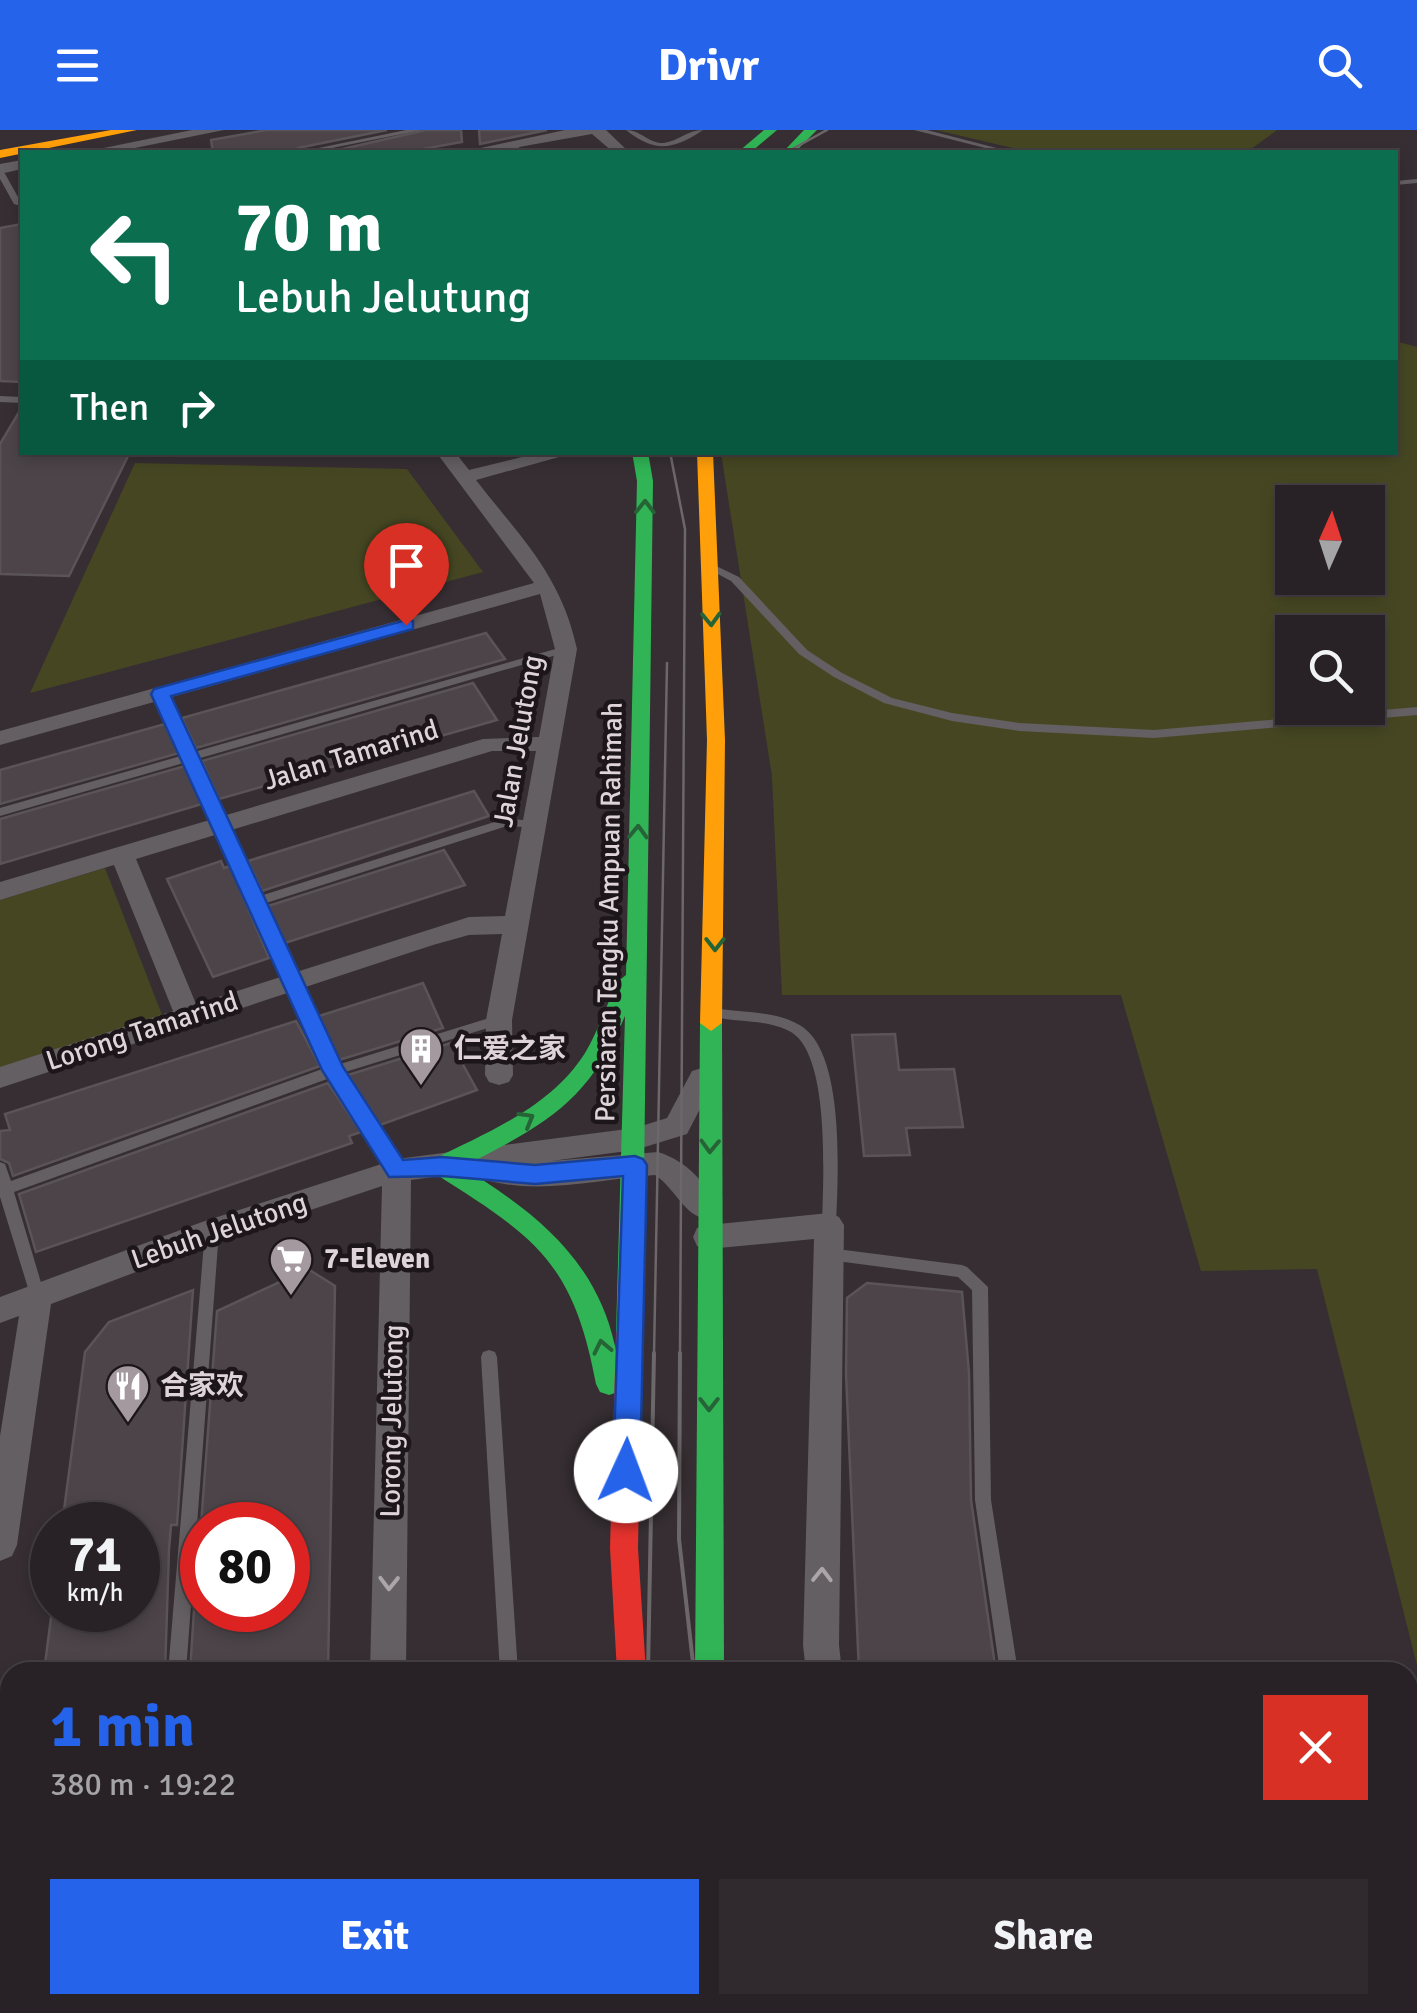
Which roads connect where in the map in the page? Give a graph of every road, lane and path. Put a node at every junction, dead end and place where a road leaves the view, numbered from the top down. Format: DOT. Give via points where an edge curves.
graph roads {
  1 [pos="74,130"];
  2 [pos="131,130"];
  3 [pos="217,130"];
  4 [pos="418,130"];
  5 [pos="593,130"];
  6 [pos="630,130"];
  7 [pos="699,130"];
  8 [pos="771,130"];
  9 [pos="811,130"];
  10 [pos="918,130"];
  11 [pos="196,134"];
  12 [pos="0,143"];
  13 [pos="517,148"];
  14 [pos="22,150"];
  15 [pos="104,150"];
  16 [pos="209,150"];
  17 [pos="313,150"];
  18 [pos="618,150"];
  19 [pos="746,150"];
  20 [pos="791,150"];
  21 [pos="1000,150"];
  22 [pos="2,174"];
  23 [pos="18,204"];
  24 [pos="447,455"];
  25 [pos="556,455"];
  26 [pos="641,455"];
  27 [pos="705,455"];
  28 [pos="464,477"];
  29 [pos="708,565"];
  30 [pos="546,586"];
  31 [pos="566,648"];
  32 [pos="161,694"];
  33 [pos="1417,711"];
  34 [pos="0,738"];
  35 [pos="548,744"];
  36 [pos="190,756"];
  37 [pos="0,812"];
  38 [pos="222,825"];
  39 [pos="534,825"];
  40 [pos="122,855"];
  41 [pos="0,891"];
  42 [pos="256,902"];
  43 [pos="516,925"];
  44 [pos="634,970"];
  45 [pos="292,982"];
  46 [pos="714,1013"];
  47 [pos="188,1016"];
  48 [pos="499,1020"];
  49 [pos="713,1056"];
  50 [pos="334,1070"];
  51 [pos="499,1075"];
  52 [pos="0,1078"];
  53 [pos="635,1152"];
  54 [pos="442,1166"];
  55 [pos="0,1168"];
  56 [pos="397,1170"];
  57 [pos="3,1190"];
  58 [pos="708,1226"];
  59 [pos="212,1231"];
  60 [pos="829,1239"];
  61 [pos="38,1296"];
  62 [pos="0,1310"];
  63 [pos="489,1357"];
  64 [pos="0,1545"];
  65 [pos="624,1548"];
  66 [pos="178,1662"];
  67 [pos="388,1662"];
  68 [pos="509,1662"];
  69 [pos="631,1662"];
  70 [pos="710,1662"];
  71 [pos="823,1662"];
  72 [pos="1007,1662"];
  1 -- 12 [label="highway"];
  2 -- 14 [label="highway"];
  3 -- 11 [label="street"];
  4 -- 17 [label="lane"];
  5 -- 13 [label="street"];
  5 -- 18 [label="street"];
  6 -- 7 [label="lane" via="660,147"];
  8 -- 19 [label="highway"];
  9 -- 20 [label="highway"];
  10 -- 21 [label="lane"];
  11 -- 15 [label="street"];
  11 -- 16 [label="street"];
  22 -- 23 [label="lane"];
  24 -- 28 [label="street, Jalan Jelutong"];
  25 -- 28 [label="street"];
  44 -- 26 [label="highway, Persiaran Tengku Ampuan Rahimah, one-way" via="644,614"];
  27 -- 29 [label="highway"];
  28 -- 30 [label="street, Jalan Jelutong"];
  29 -- 33 [label="lane" via="734,579 803,652 838,675 888,701 952,717 1154,734"];
  29 -- 46 [label="highway, one-way" via="716,740"];
  30 -- 31 [label="street, Jalan Jelutong"];
  30 -- 32 [label="street"];
  31 -- 35 [label="street, Jalan Jelutong"];
  31 -- 36 [label="lane"];
  32 -- 34 [label="street"];
  32 -- 36 [label="lane"];
  35 -- 38 [label="street, Jalan Tamarind" via="491,744"];
  35 -- 39 [label="street, Jalan Jelutong"];
  36 -- 37 [label="lane"];
  36 -- 38 [label="lane"];
  38 -- 40 [label="street, Jalan Tamarind"];
  38 -- 42 [label="lane"];
  39 -- 42 [label="lane" via="508,822"];
  39 -- 43 [label="street, Jalan Jelutong"];
  40 -- 41 [label="street, Jalan Tamarind"];
  40 -- 47 [label="street"];
  42 -- 45 [label="lane"];
  43 -- 45 [label="street, Lorong Tamarind" via="469,926"];
  43 -- 48 [label="street, Jalan Jelutong"];
  44 -- 53 [label="highway, Persiaran Tengku Ampuan Rahimah"];
  54 -- 44 [label="highway, one-way" via="538,1113 574,1084"];
  45 -- 47 [label="street, Lorong Tamarind"];
  45 -- 50 [label="lane"];
  46 -- 49 [label="highway"];
  46 -- 60 [label="lane" via="784,1024 805,1035 816,1055 831,1129"];
  47 -- 52 [label="street, Lorong Tamarind"];
  48 -- 50 [label="lane"];
  48 -- 51 [label="street, Jalan Jelutong"];
  49 -- 53 [label="street" via="677,1126"];
  49 -- 58 [label="highway, one-way"];
  50 -- 56 [label="lane"];
  50 -- 57 [label="lane"];
  53 -- 54 [label="street, Lebuh Jelutong" via="535,1174"];
  53 -- 58 [label="street" via="692,1188"];
  53 -- 65 [label="highway, Persiaran Tengku Ampuan Rahimah"];
  54 -- 56 [label="street, Lebuh Jelutong"];
  65 -- 54 [label="highway, one-way" via="608,1374 593,1301 577,1271 534,1227"];
  55 -- 57 [label="lane"];
  56 -- 59 [label="street, Lebuh Jelutong"];
  56 -- 67 [label="street, Lorong Jelutong, one-way"];
  57 -- 61 [label="lane"];
  58 -- 60 [label="street"];
  58 -- 70 [label="highway, one-way"];
  59 -- 61 [label="street, Lebuh Jelutong"];
  59 -- 66 [label="lane"];
  71 -- 60 [label="street, one-way"];
  60 -- 72 [label="lane" via="962,1271 980,1287 983,1500"];
  61 -- 62 [label="street, Lebuh Jelutong"];
  61 -- 64 [label="street"];
  63 -- 68 [label="lane"];
  65 -- 69 [label="highway, Persiaran Tengku Ampuan Rahimah"];
}
